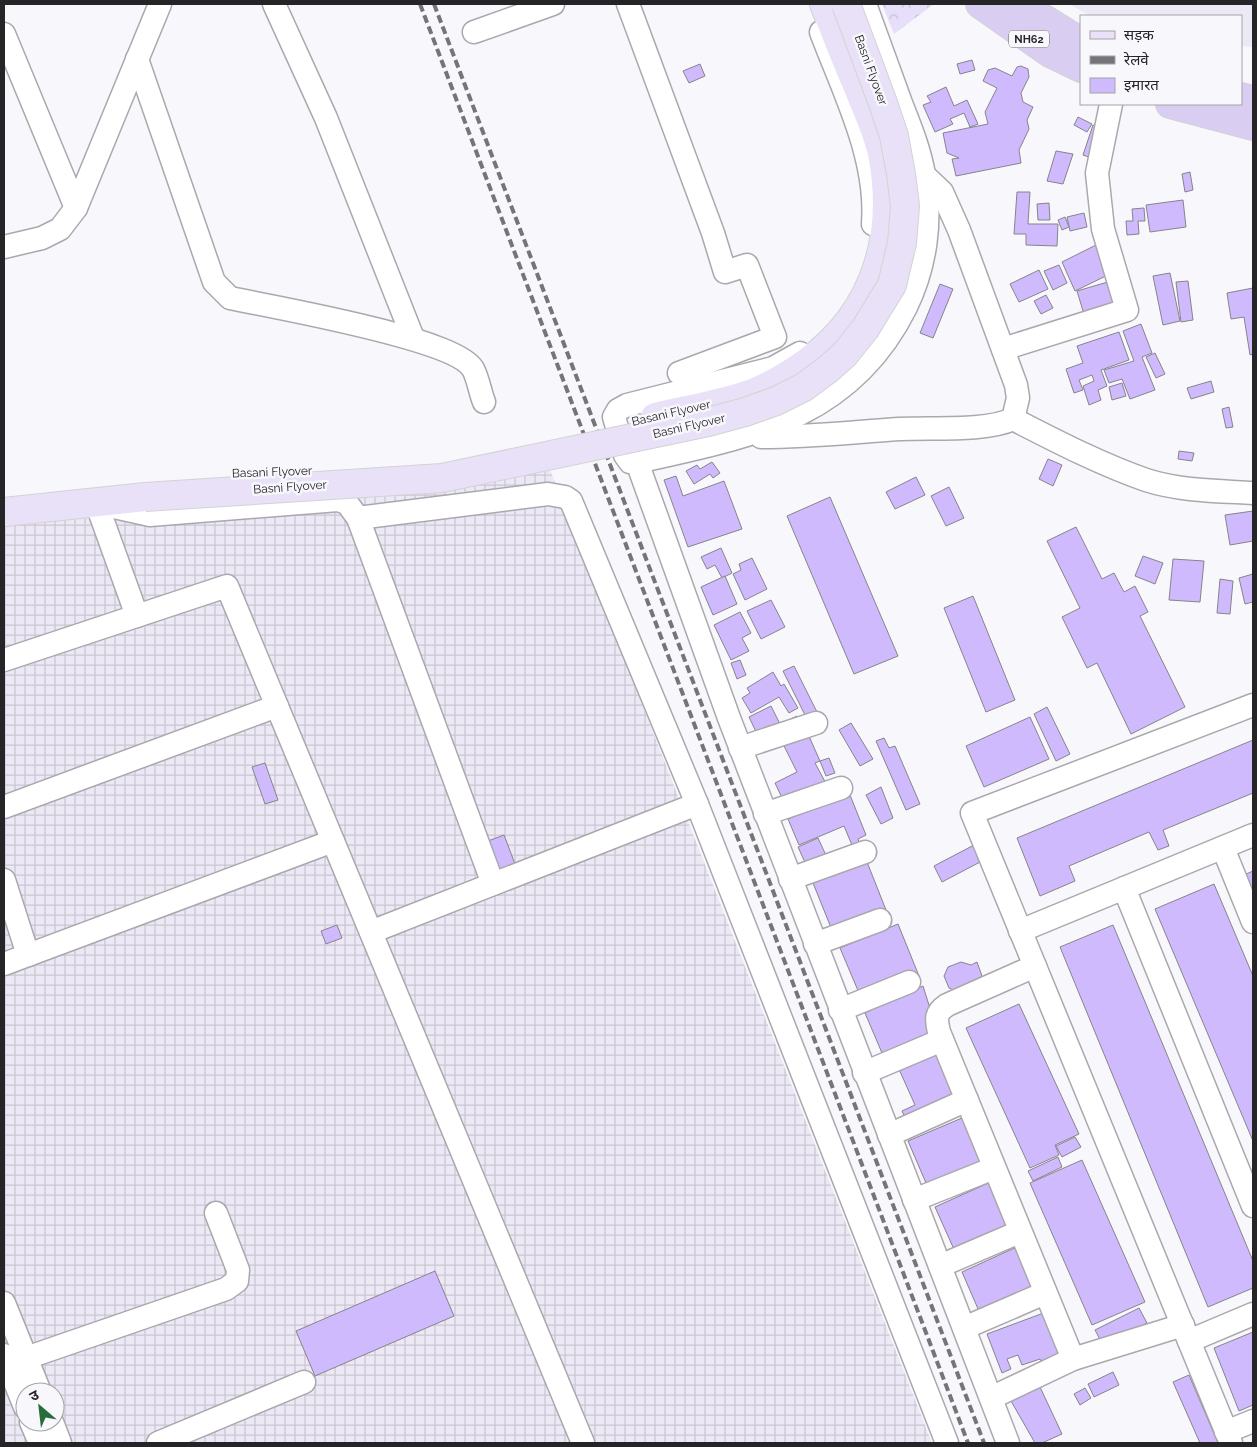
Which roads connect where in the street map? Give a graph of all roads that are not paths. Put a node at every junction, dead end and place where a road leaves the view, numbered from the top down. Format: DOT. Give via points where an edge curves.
graph roads {
  1 [pos="160,4"];
  2 [pos="274,4"];
  3 [pos="553,4"];
  4 [pos="628,4"];
  5 [pos="811,4"];
  6 [pos="824,4"];
  7 [pos="846,4"];
  8 [pos="865,4"];
  9 [pos="980,4"];
  10 [pos="1020,4"];
  11 [pos="474,32"];
  12 [pos="4,34"];
  13 [pos="1080,41"];
  14 [pos="136,59"];
  15 [pos="1080,68"];
  16 [pos="1111,105"];
  17 [pos="1174,105"];
  18 [pos="1253,126"];
  19 [pos="924,175"];
  20 [pos="76,208"];
  21 [pos="4,246"];
  22 [pos="413,338"];
  23 [pos="1002,349"];
  24 [pos="679,373"];
  25 [pos="484,402"];
  26 [pos="1013,419"];
  27 [pos="743,437"];
  28 [pos="637,462"];
  29 [pos="140,489"];
  30 [pos="1253,493"];
  31 [pos="4,494"];
  32 [pos="96,502"];
  33 [pos="4,512"];
  34 [pos="358,518"];
  35 [pos="138,616"];
  36 [pos="4,660"];
  37 [pos="1253,705"];
  38 [pos="277,706"];
  39 [pos="816,723"];
  40 [pos="740,748"];
  41 [pos="841,788"];
  42 [pos="697,804"];
  43 [pos="4,807"];
  44 [pos="766,814"];
  45 [pos="1253,835"];
  46 [pos="333,841"];
  47 [pos="1223,848"];
  48 [pos="865,852"];
  49 [pos="790,879"];
  50 [pos="4,880"];
  51 [pos="493,884"];
  52 [pos="1124,888"];
  53 [pos="880,920"];
  54 [pos="1253,922"];
  55 [pos="1020,931"];
  56 [pos="371,932"];
  57 [pos="815,944"];
  58 [pos="28,955"];
  59 [pos="4,964"];
  60 [pos="1035,966"];
  61 [pos="909,982"];
  62 [pos="840,1010"];
  63 [pos="942,1040"];
  64 [pos="864,1073"];
  65 [pos="967,1100"];
  66 [pos="889,1135"];
  67 [pos="994,1168"];
  68 [pos="914,1200"];
  69 [pos="1253,1206"];
  70 [pos="216,1213"];
  71 [pos="1019,1232"];
  72 [pos="940,1266"];
  73 [pos="1045,1293"];
  74 [pos="4,1302"];
  75 [pos="1253,1314"];
  76 [pos="964,1328"];
  77 [pos="1186,1333"];
  78 [pos="4,1355"];
  79 [pos="26,1358"];
  80 [pos="1073,1359"];
  81 [pos="15,1382"];
  82 [pos="36,1382"];
  83 [pos="304,1382"];
  84 [pos="991,1398"];
  85 [pos="1253,1422"];
  86 [pos="1229,1438"];
  87 [pos="158,1443"];
  88 [pos="583,1443"];
  89 [pos="947,1443"];
  90 [pos="1008,1443"];
  1 -- 14 [label="street"];
  2 -- 22 [label="street" via="326,118"];
  3 -- 11 [label="street"];
  4 -- 24 [label="street" via="725,272 747,265 775,337"];
  5 -- 28 [label="street" via="856,125 872,187 872,240 864,273 838,321 799,354 773,368 618,410 614,417 625,455 630,462"];
  6 -- 29 [label="main road, Basani Flyover" via="872,121 883,158 887,218 884,243 865,299 839,336 803,365 777,382 744,396 447,463 412,468 240,472"];
  7 -- 29 [label="main road, Basni Flyover, bridge" via="894,136 905,206 902,244 892,285 865,329 845,354 804,387 745,412 708,422 442,478"];
  8 -- 19 [label="street" via="916,143"];
  9 -- 15 [label="highway, NH62" via="1050,53"];
  10 -- 13 [label="highway, NH62"];
  12 -- 20 [label="street"];
  14 -- 20 [label="street"];
  14 -- 22 [label="street" via="214,282 230,298"];
  16 -- 23 [label="street" via="1097,173 1103,229 1128,310"];
  17 -- 18 [label="highway"];
  19 -- 23 [label="street" via="942,192"];
  19 -- 27 [label="street" via="928,212 926,247 915,287 892,336 858,374 818,405 785,422"];
  20 -- 21 [label="street" via="60,229 42,238"];
  22 -- 25 [label="street" via="450,352 472,368"];
  23 -- 26 [label="street" via="1016,385 1018,398"];
  26 -- 27 [label="street" via="988,426 801,437"];
  26 -- 30 [label="street" via="1078,452 1148,481"];
  27 -- 28 [label="street"];
  28 -- 40 [label="street"];
  29 -- 31 [label="main road"];
  29 -- 32 [label="main road, Basani Flyover"];
  32 -- 33 [label="main road, Basani Flyover"];
  32 -- 34 [label="street" via="150,515 338,500 347,502"];
  32 -- 35 [label="street"];
  34 -- 42 [label="street" via="548,494 570,501"];
  34 -- 51 [label="street"];
  35 -- 36 [label="street"];
  35 -- 38 [label="street" via="227,586"];
  37 -- 55 [label="street" via="972,813"];
  38 -- 43 [label="street"];
  38 -- 46 [label="street"];
  39 -- 40 [label="street"];
  40 -- 44 [label="street"];
  41 -- 44 [label="street"];
  42 -- 51 [label="street"];
  42 -- 89 [label="street"];
  44 -- 49 [label="street"];
  45 -- 47 [label="street"];
  46 -- 56 [label="street"];
  46 -- 58 [label="street"];
  47 -- 52 [label="street"];
  47 -- 54 [label="street"];
  48 -- 49 [label="street"];
  49 -- 57 [label="street"];
  50 -- 58 [label="street"];
  51 -- 56 [label="street"];
  52 -- 55 [label="street"];
  52 -- 69 [label="street"];
  53 -- 57 [label="street"];
  55 -- 60 [label="street"];
  56 -- 88 [label="street"];
  57 -- 62 [label="street"];
  58 -- 59 [label="street"];
  60 -- 63 [label="street" via="938,1010 936,1018"];
  60 -- 77 [label="street"];
  61 -- 62 [label="street"];
  62 -- 64 [label="street"];
  63 -- 64 [label="street"];
  63 -- 65 [label="street"];
  64 -- 66 [label="street"];
  65 -- 66 [label="street"];
  65 -- 67 [label="street"];
  66 -- 68 [label="street"];
  67 -- 68 [label="street"];
  67 -- 71 [label="street"];
  68 -- 72 [label="street"];
  70 -- 79 [label="street" via="238,1270 237,1281 226,1289"];
  71 -- 72 [label="street"];
  71 -- 73 [label="street"];
  72 -- 76 [label="street"];
  73 -- 76 [label="street"];
  73 -- 80 [label="street"];
  74 -- 79 [label="street"];
  75 -- 77 [label="street"];
  76 -- 84 [label="street"];
  77 -- 80 [label="street"];
  77 -- 86 [label="street"];
  78 -- 81 [label="street"];
  79 -- 82 [label="street"];
  80 -- 84 [label="street"];
  83 -- 87 [label="street"];
  84 -- 90 [label="street"];
  85 -- 86 [label="street"];
}
